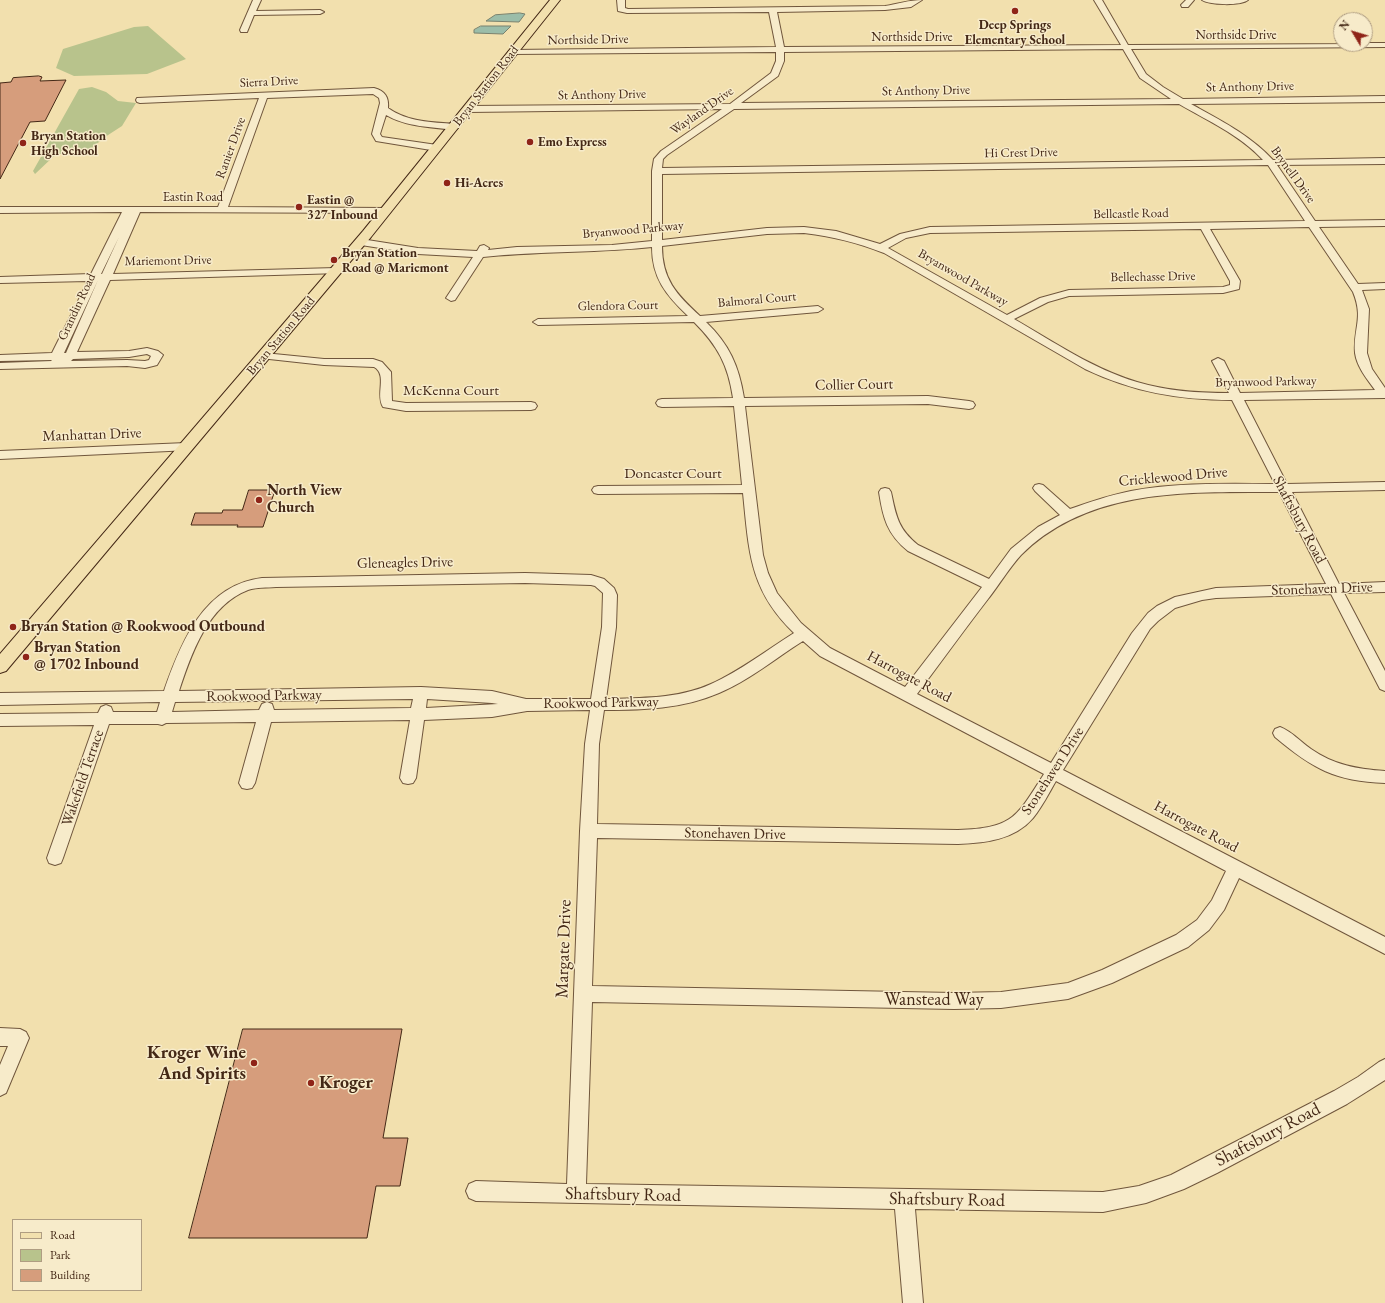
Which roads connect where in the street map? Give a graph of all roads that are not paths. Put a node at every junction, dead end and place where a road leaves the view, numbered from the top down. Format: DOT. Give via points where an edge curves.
graph roads {
  1 [pos="257,0"];
  2 [pos="555,0"];
  3 [pos="621,0"];
  4 [pos="706,0"];
  5 [pos="918,0"];
  6 [pos="1098,0"];
  7 [pos="1206,0"];
  8 [pos="1244,0"];
  9 [pos="708,10"];
  10 [pos="773,10"];
  11 [pos="320,12"];
  12 [pos="252,13"];
  13 [pos="244,30"];
  14 [pos="1385,45"];
  15 [pos="1125,48"];
  16 [pos="780,50"];
  17 [pos="512,52"];
  18 [pos="264,95"];
  19 [pos="1385,99"];
  20 [pos="140,100"];
  21 [pos="1181,101"];
  22 [pos="732,106"];
  23 [pos="383,109"];
  24 [pos="468,109"];
  25 [pos="455,127"];
  26 [pos="437,148"];
  27 [pos="1385,161"];
  28 [pos="1270,162"];
  29 [pos="657,171"];
  30 [pos="132,209"];
  31 [pos="0,210"];
  32 [pos="222,210"];
  33 [pos="386,211"];
  34 [pos="1385,223"];
  35 [pos="1312,224"];
  36 [pos="1204,226"];
  37 [pos="364,238"];
  38 [pos="657,243"];
  39 [pos="880,248"];
  40 [pos="482,250"];
  41 [pos="333,274"];
  42 [pos="0,280"];
  43 [pos="92,281"];
  44 [pos="105,281"];
  45 [pos="1385,286"];
  46 [pos="0,287"];
  47 [pos="1355,287"];
  48 [pos="451,298"];
  49 [pos="818,309"];
  50 [pos="698,319"];
  51 [pos="1007,319"];
  52 [pos="538,322"];
  53 [pos="70,356"];
  54 [pos="264,356"];
  55 [pos="0,358"];
  56 [pos="58,361"];
  57 [pos="1218,361"];
  58 [pos="0,366"];
  59 [pos="1384,394"];
  60 [pos="1236,396"];
  61 [pos="739,402"];
  62 [pos="662,403"];
  63 [pos="969,405"];
  64 [pos="531,406"];
  65 [pos="186,447"];
  66 [pos="0,454"];
  67 [pos="1385,486"];
  68 [pos="1039,488"];
  69 [pos="1283,488"];
  70 [pos="748,489"];
  71 [pos="598,490"];
  72 [pos="885,492"];
  73 [pos="1068,515"];
  74 [pos="990,585"];
  75 [pos="1385,587"];
  76 [pos="1335,588"];
  77 [pos="802,634"];
  78 [pos="0,666"];
  79 [pos="1385,685"];
  80 [pos="421,693"];
  81 [pos="271,696"];
  82 [pos="907,696"];
  83 [pos="170,697"];
  84 [pos="110,699"];
  85 [pos="0,700"];
  86 [pos="527,705"];
  87 [pos="598,705"];
  88 [pos="418,714"];
  89 [pos="265,716"];
  90 [pos="104,718"];
  91 [pos="162,719"];
  92 [pos="0,720"];
  93 [pos="1280,733"];
  94 [pos="1054,772"];
  95 [pos="1385,777"];
  96 [pos="408,778"];
  97 [pos="247,783"];
  98 [pos="588,831"];
  99 [pos="55,858"];
  100 [pos="1236,868"];
  101 [pos="1385,946"];
  102 [pos="582,994"];
  103 [pos="0,1037"];
  104 [pos="1385,1068"];
  105 [pos="0,1087"];
  106 [pos="476,1191"];
  107 [pos="576,1194"];
  108 [pos="904,1200"];
  109 [pos="914,1303"];
  1 -- 12 [label="street"];
  2 -- 17 [label="main road, Bryan Station Road"];
  3 -- 9 [label="street" via="621,9"];
  4 -- 9 [label="street"];
  5 -- 10 [label="street" via="894,8"];
  6 -- 15 [label="street, Brynell Drive"];
  7 -- 8 [label="street"];
  9 -- 10 [label="street"];
  10 -- 16 [label="street, Wayland Drive"];
  11 -- 12 [label="street"];
  12 -- 13 [label="street"];
  14 -- 15 [label="street, Northside Drive"];
  15 -- 16 [label="street, Northside Drive"];
  15 -- 21 [label="street, Brynell Drive" via="1144,76"];
  16 -- 17 [label="street, Northside Drive"];
  16 -- 22 [label="street, Wayland Drive" via="779,66 774,74"];
  17 -- 24 [label="main road, Bryan Station Road"];
  18 -- 20 [label="street, Sierra Drive"];
  18 -- 23 [label="street, Sierra Drive" via="370,90 382,94"];
  18 -- 32 [label="street, Ranier Drive"];
  19 -- 21 [label="street, St Anthony Drive"];
  21 -- 22 [label="street, St Anthony Drive"];
  21 -- 28 [label="street, Brynell Drive" via="1242,137"];
  22 -- 24 [label="street, St Anthony Drive"];
  22 -- 29 [label="street, Wayland Drive" via="664,153 659,159"];
  23 -- 25 [label="street" via="410,121"];
  23 -- 26 [label="street" via="376,134 380,139"];
  24 -- 25 [label="main road, Bryan Station Road"];
  25 -- 26 [label="main road, Bryan Station Road"];
  26 -- 33 [label="main road, Bryan Station Road"];
  27 -- 28 [label="street, Hi Crest Drive"];
  28 -- 29 [label="street, Hi Crest Drive"];
  28 -- 35 [label="street, Brynell Drive"];
  29 -- 38 [label="street, Wayland Drive"];
  30 -- 31 [label="street, Eastin Road"];
  30 -- 32 [label="street, Eastin Road"];
  30 -- 43 [label="street, Grandin Road"];
  30 -- 44 [label="street, Grandin Road"];
  32 -- 33 [label="street, Eastin Road"];
  33 -- 37 [label="main road, Bryan Station Road"];
  34 -- 35 [label="street, Bellcastle Road"];
  35 -- 36 [label="street, Bellcastle Road"];
  35 -- 47 [label="street, Brynell Drive"];
  36 -- 39 [label="street, Bellcastle Road" via="930,230 907,235"];
  36 -- 51 [label="street, Bellechasse Drive" via="1235,280 1233,288 1068,293 1037,302"];
  37 -- 40 [label="street, Bryanwood Parkway" via="418,251 454,254"];
  37 -- 41 [label="main road, Bryan Station Road"];
  38 -- 39 [label="street, Bryanwood Parkway" via="767,231 804,230 842,235"];
  38 -- 40 [label="street, Bryanwood Parkway" via="612,248"];
  38 -- 50 [label="street, Harrogate Road" via="658,266 662,278 674,295"];
  39 -- 51 [label="street, Bryanwood Parkway"];
  40 -- 48 [label="street"];
  41 -- 44 [label="street, Mariemont Drive"];
  41 -- 54 [label="main road, Bryan Station Road"];
  42 -- 43 [label="street, Mariemont Drive"];
  43 -- 44 [label="street, Mariemont Drive"];
  43 -- 46 [label="street, Mariemont Drive"];
  43 -- 56 [label="street, Grandin Road"];
  44 -- 53 [label="street, Grandin Road"];
  45 -- 47 [label="street"];
  47 -- 59 [label="street, Brynell Drive" via="1364,303 1365,311 1361,352 1369,373"];
  49 -- 50 [label="street, Balmoral Court"];
  50 -- 52 [label="street, Glendora Court"];
  50 -- 61 [label="street, Harrogate Road" via="726,354 735,378"];
  51 -- 60 [label="street, Bryanwood Parkway" via="1089,367 1123,383 1183,396"];
  53 -- 56 [label="street"];
  53 -- 56 [label="street" via="146,351 153,351 157,355 152,362 146,364"];
  54 -- 64 [label="street, McKenna Court" via="377,363 386,373 384,398 391,406"];
  54 -- 65 [label="main road, Bryan Station Road"];
  55 -- 56 [label="street"];
  56 -- 58 [label="street"];
  57 -- 60 [label="street, Shaftsbury Road"];
  59 -- 60 [label="street, Bryanwood Parkway"];
  60 -- 69 [label="street, Shaftsbury Road"];
  61 -- 62 [label="street, Collier Court"];
  61 -- 63 [label="street, Collier Court" via="911,400"];
  61 -- 70 [label="street, Harrogate Road"];
  65 -- 66 [label="street, Manhattan Drive"];
  65 -- 78 [label="main road, Bryan Station Road"];
  67 -- 69 [label="street, Cricklewood Drive"];
  68 -- 73 [label="street"];
  69 -- 73 [label="street, Cricklewood Drive" via="1213,488 1149,492 1106,500"];
  69 -- 76 [label="street, Shaftsbury Road"];
  70 -- 71 [label="street, Doncaster Court"];
  70 -- 77 [label="street, Harrogate Road" via="761,573 774,602"];
  72 -- 74 [label="street" via="895,530 912,548"];
  73 -- 74 [label="street, Cricklewood Drive" via="1032,536"];
  74 -- 82 [label="street, Cricklewood Drive"];
  75 -- 76 [label="street, Stonehaven Drive"];
  76 -- 79 [label="street, Shaftsbury Road"];
  76 -- 94 [label="street, Stonehaven Drive" via="1216,593 1193,596 1163,608 1146,623"];
  77 -- 82 [label="street, Harrogate Road" via="825,652"];
  77 -- 87 [label="street, Rookwood Parkway" via="714,689 673,701"];
  80 -- 81 [label="street, Rookwood Parkway"];
  80 -- 86 [label="street, Rookwood Parkway" via="492,697"];
  80 -- 88 [label="street"];
  81 -- 83 [label="street, Rookwood Parkway"];
  81 -- 89 [label="street"];
  82 -- 94 [label="street, Harrogate Road"];
  83 -- 84 [label="street, Rookwood Parkway"];
  83 -- 87 [label="street, Gleneagles Drive" via="192,641 204,621 224,598 244,587 287,582 525,578 592,580 599,582 609,591 608,627"];
  83 -- 91 [label="street, Gleneagles Drive"];
  84 -- 85 [label="street, Rookwood Parkway"];
  84 -- 90 [label="street, Wakefield Terrace"];
  86 -- 87 [label="street, Rookwood Parkway"];
  86 -- 88 [label="street, Rookwood Parkway" via="492,711"];
  87 -- 98 [label="street, Margate Drive" via="592,744"];
  88 -- 89 [label="street, Rookwood Parkway"];
  88 -- 96 [label="street"];
  89 -- 91 [label="street, Rookwood Parkway"];
  89 -- 97 [label="street"];
  90 -- 91 [label="street, Rookwood Parkway"];
  90 -- 92 [label="street, Rookwood Parkway"];
  90 -- 99 [label="street, Wakefield Terrace"];
  93 -- 95 [label="street" via="1305,754 1340,772"];
  94 -- 98 [label="street, Stonehaven Drive" via="1018,824 1002,832 984,836"];
  94 -- 100 [label="street, Harrogate Road"];
  98 -- 102 [label="street, Margate Drive"];
  100 -- 101 [label="street, Harrogate Road"];
  100 -- 102 [label="street, Wanstead Way" via="1218,905 1203,925 1182,941 1106,977 1068,991 1001,1000 954,1002"];
  102 -- 107 [label="street, Margate Drive"];
  103 -- 105 [label="street" via="20,1038"];
  104 -- 108 [label="street, Shaftsbury Road" via="1373,1079 1339,1098 1192,1175 1158,1190 1133,1197 1103,1202"];
  106 -- 107 [label="street, Shaftsbury Road"];
  107 -- 108 [label="street, Shaftsbury Road"];
  108 -- 109 [label="street"];
}
